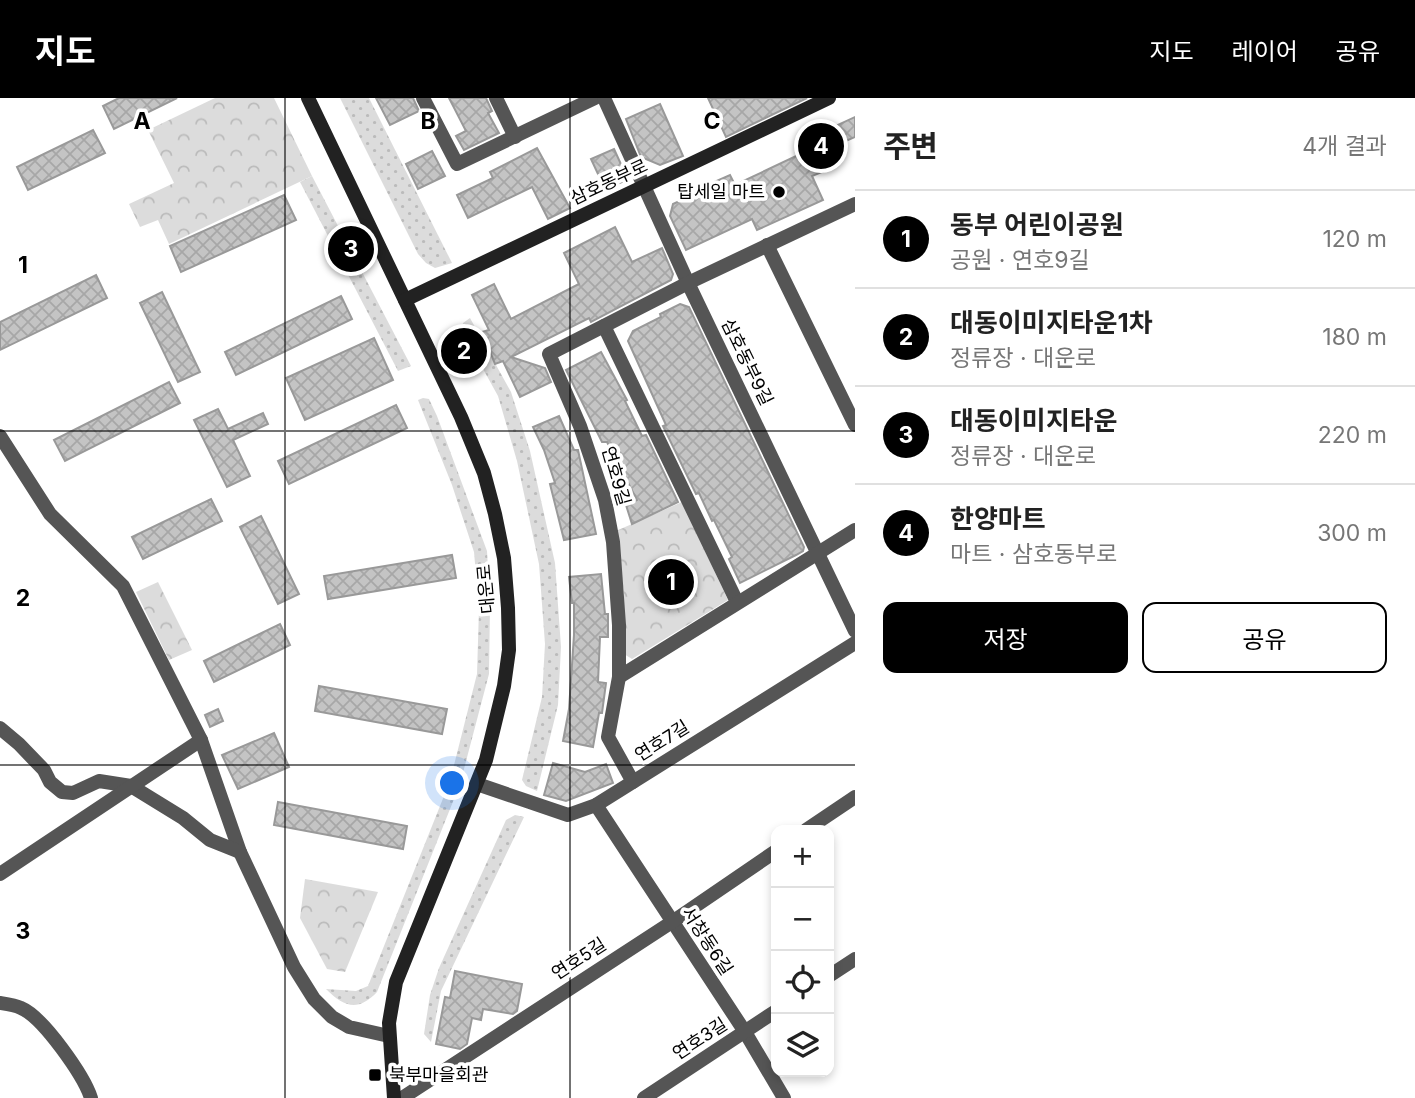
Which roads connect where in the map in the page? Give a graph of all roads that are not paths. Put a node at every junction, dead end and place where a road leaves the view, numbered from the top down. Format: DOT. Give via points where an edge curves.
graph roads {
  1 [pos="308,98"];
  2 [pos="423,98"];
  3 [pos="496,98"];
  4 [pos="595,98"];
  5 [pos="604,98"];
  6 [pos="829,98"];
  7 [pos="514,137"];
  8 [pos="643,187"];
  9 [pos="851,205"];
  10 [pos="855,221"];
  11 [pos="767,245"];
  12 [pos="688,283"];
  13 [pos="405,300"];
  14 [pos="604,326"];
  15 [pos="855,425"];
  16 [pos="0,436"];
  17 [pos="855,530"];
  18 [pos="818,554"];
  19 [pos="737,602"];
  20 [pos="855,631"];
  21 [pos="855,643"];
  22 [pos="619,677"];
  23 [pos="0,729"];
  24 [pos="201,740"];
  25 [pos="633,782"];
  26 [pos="477,784"];
  27 [pos="131,786"];
  28 [pos="855,797"];
  29 [pos="596,805"];
  30 [pos="813,825"];
  31 [pos="240,852"];
  32 [pos="771,854"];
  33 [pos="0,874"];
  34 [pos="672,922"];
  35 [pos="855,959"];
  36 [pos="834,973"];
  37 [pos="0,1003"];
  38 [pos="771,1014"];
  39 [pos="744,1032"];
  40 [pos="389,1036"];
  41 [pos="91,1098"];
  42 [pos="394,1098"];
  43 [pos="402,1098"];
  44 [pos="644,1098"];
  45 [pos="784,1098"];
  1 -- 13 [label="street, 대운로"];
  2 -- 7 [label="street" via="457,164"];
  3 -- 7 [label="street"];
  4 -- 7 [label="street"];
  5 -- 8 [label="street, 삼호동부9길"];
  6 -- 8 [label="street, 삼호동부로"];
  8 -- 12 [label="street, 삼호동부9길"];
  8 -- 13 [label="street, 삼호동부로"];
  9 -- 10 [label="street, 연호9길"];
  9 -- 11 [label="street, 연호9길"];
  11 -- 12 [label="street, 연호9길"];
  11 -- 15 [label="street"];
  12 -- 14 [label="street, 연호9길"];
  12 -- 18 [label="street, 삼호동부9길"];
  13 -- 26 [label="street, 대운로" via="484,473 504,558 507,662 496,723"];
  14 -- 19 [label="street"];
  14 -- 22 [label="street, 연호9길" via="549,354 605,500 617,591"];
  16 -- 24 [label="street" via="50,514 123,586"];
  17 -- 18 [label="street"];
  18 -- 19 [label="street"];
  18 -- 20 [label="street, 삼호동부9길"];
  19 -- 22 [label="street"];
  21 -- 25 [label="street, 연호7길"];
  22 -- 25 [label="street, 연호9길" via="608,737"];
  23 -- 27 [label="street" via="62,792 73,793 99,781"];
  24 -- 27 [label="street"];
  24 -- 31 [label="street"];
  25 -- 29 [label="street, 연호7길"];
  26 -- 29 [label="street, 연호7길" via="568,815"];
  26 -- 40 [label="street, 대운로" via="396,982"];
  27 -- 31 [label="street" via="210,840"];
  27 -- 33 [label="street"];
  28 -- 30 [label="street"];
  29 -- 34 [label="street, 서창동6길"];
  31 -- 40 [label="street" via="314,999 349,1027"];
  32 -- 34 [label="street, 연호5길"];
  34 -- 39 [label="street, 서창동6길"];
  34 -- 43 [label="street, 연호5길"];
  35 -- 36 [label="street"];
  37 -- 41 [label="street" via="23,1009 51,1034"];
  38 -- 39 [label="street, 연호3길"];
  39 -- 44 [label="street, 연호3길"];
  39 -- 45 [label="street, 서창동6길"];
  40 -- 42 [label="street, 대운로"];
}
